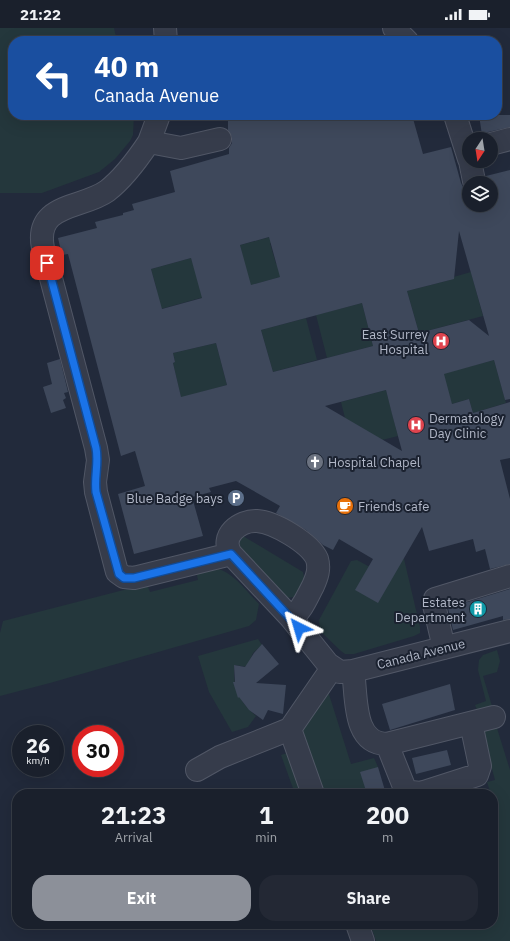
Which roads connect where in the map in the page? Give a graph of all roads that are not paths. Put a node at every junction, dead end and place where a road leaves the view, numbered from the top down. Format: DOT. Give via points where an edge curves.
graph roads {
  1 [pos="394,28"];
  2 [pos="402,36"];
  3 [pos="157,120"];
  4 [pos="458,121"];
  5 [pos="462,134"];
  6 [pos="220,139"];
  7 [pos="510,139"];
  8 [pos="149,142"];
  9 [pos="498,142"];
  10 [pos="231,554"];
  11 [pos="510,576"];
  12 [pos="291,618"];
  13 [pos="510,631"];
  14 [pos="444,648"];
  15 [pos="343,669"];
  16 [pos="494,718"];
  17 [pos="471,723"];
  18 [pos="290,729"];
  19 [pos="387,744"];
  20 [pos="197,770"];
  21 [pos="311,789"];
  22 [pos="405,789"];
  23 [pos="434,789"];
  24 [pos="359,929"];
  25 [pos="363,941"];
  1 -- 2 [label="street"];
  3 -- 8 [label="street"];
  4 -- 5 [label="street"];
  6 -- 8 [label="street" via="181,148"];
  7 -- 9 [label="street"];
  8 -- 10 [label="street" via="128,171 111,187 96,197 61,209 49,218 42,231 43,248 97,454 96,492 117,572 124,578 134,578"];
  10 -- 12 [label="street"];
  10 -- 12 [label="street" via="228,541 232,531 244,523 256,521 282,530 312,551 318,564 317,576 300,610"];
  11 -- 14 [label="street" via="435,599 434,605"];
  12 -- 15 [label="street"];
  13 -- 14 [label="street, Canada Avenue"];
  14 -- 15 [label="street, Canada Avenue"];
  15 -- 18 [label="street"];
  15 -- 19 [label="street" via="363,731 376,744"];
  16 -- 17 [label="street"];
  17 -- 19 [label="street"];
  17 -- 23 [label="street" via="480,766 478,775"];
  18 -- 20 [label="street" via="220,757"];
  18 -- 21 [label="street"];
  19 -- 22 [label="street"];
  24 -- 25 [label="street"];
}
